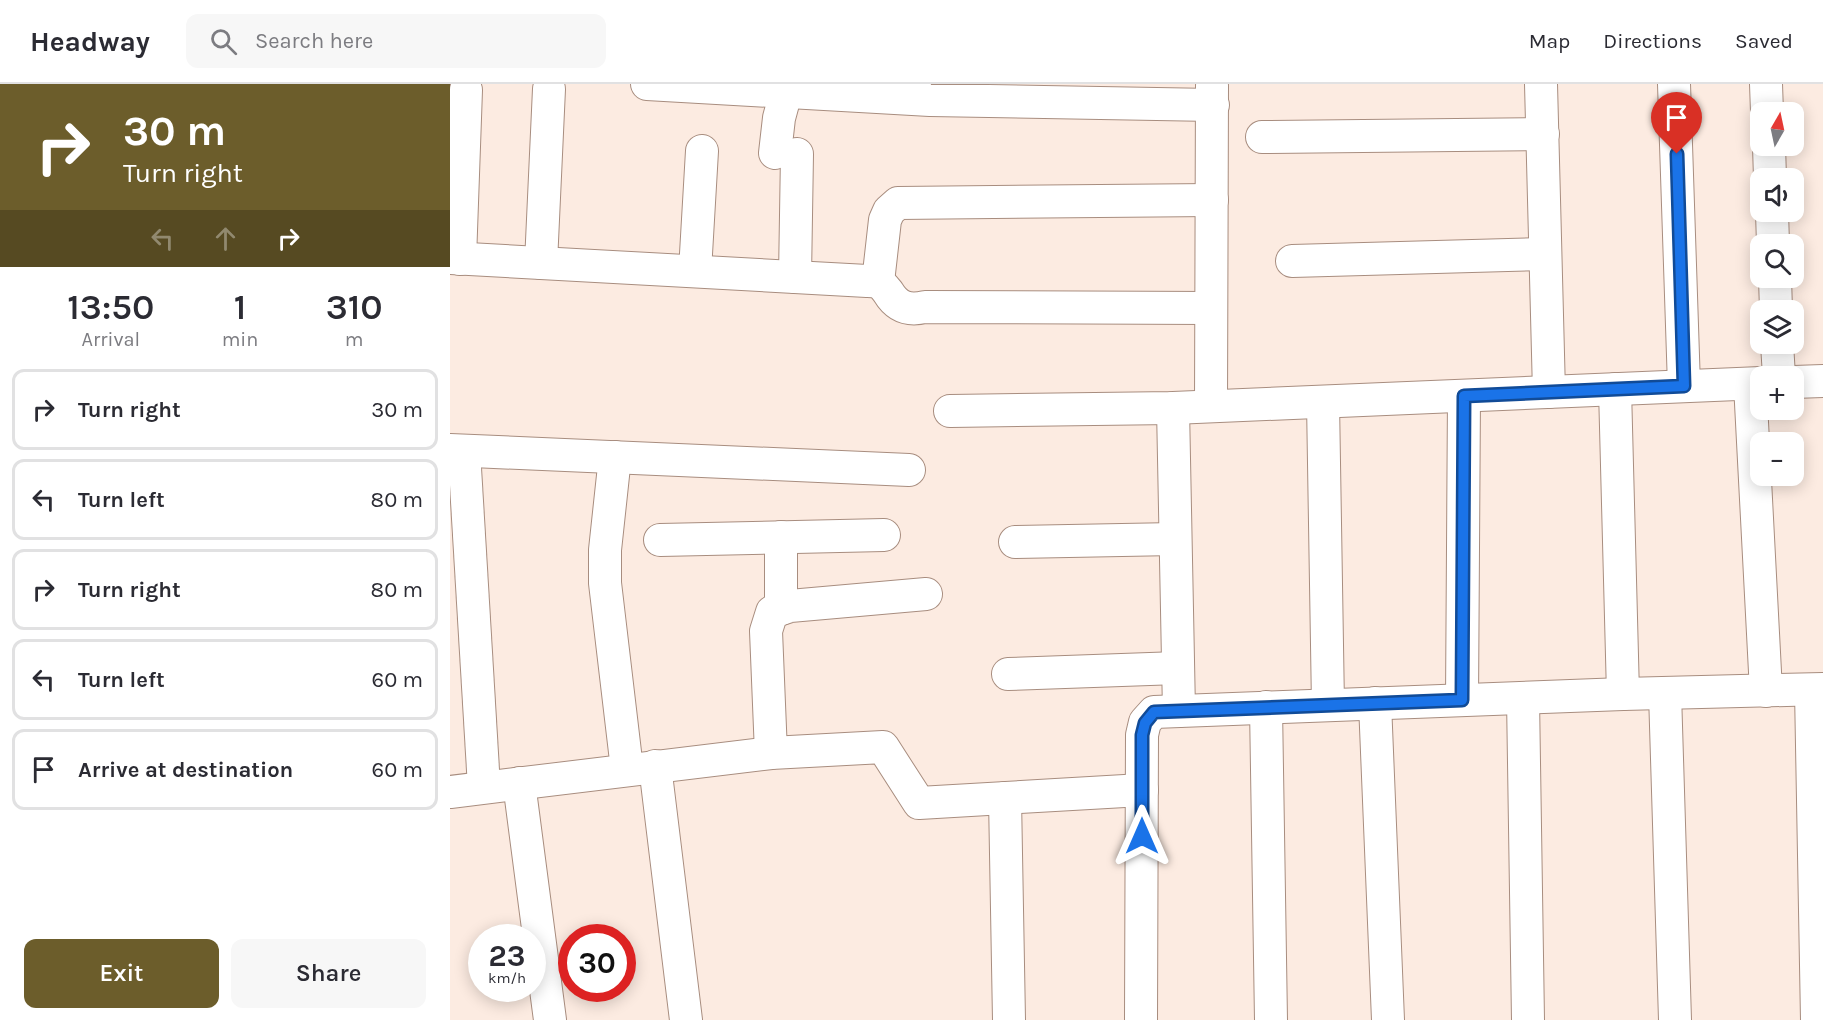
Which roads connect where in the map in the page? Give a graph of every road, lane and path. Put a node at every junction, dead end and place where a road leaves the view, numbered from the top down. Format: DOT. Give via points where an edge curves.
graph roads {
  1 [pos="647,84"];
  2 [pos="1541,84"];
  3 [pos="1674,84"];
  4 [pos="1766,84"];
  5 [pos="685,85"];
  6 [pos="549,89"];
  7 [pos="466,90"];
  8 [pos="786,92"];
  9 [pos="928,92"];
  10 [pos="1213,94"];
  11 [pos="1767,102"];
  12 [pos="1543,134"];
  13 [pos="1262,137"];
  14 [pos="702,151"];
  15 [pos="1212,200"];
  16 [pos="1545,254"];
  17 [pos="455,258"];
  18 [pos="1292,261"];
  19 [pos="541,263"];
  20 [pos="695,271"];
  21 [pos="795,277"];
  22 [pos="878,282"];
  23 [pos="1211,308"];
  24 [pos="1823,381"];
  25 [pos="1750,382"];
  26 [pos="1804,382"];
  27 [pos="1684,386"];
  28 [pos="1615,389"];
  29 [pos="1549,392"];
  30 [pos="1464,396"];
  31 [pos="1323,402"];
  32 [pos="1211,406"];
  33 [pos="1173,408"];
  34 [pos="950,411"];
  35 [pos="1763,420"];
  36 [pos="457,451"];
  37 [pos="615,458"];
  38 [pos="909,470"];
  39 [pos="884,535"];
  40 [pos="781,537"];
  41 [pos="1175,539"];
  42 [pos="660,540"];
  43 [pos="1015,542"];
  44 [pos="926,594"];
  45 [pos="781,609"];
  46 [pos="1178,668"];
  47 [pos="1008,674"];
  48 [pos="1817,689"];
  49 [pos="1766,691"];
  50 [pos="1665,693"];
  51 [pos="1623,694"];
  52 [pos="1523,698"];
  53 [pos="1462,700"];
  54 [pos="1375,704"];
  55 [pos="1328,705"];
  56 [pos="1266,707"];
  57 [pos="1179,711"];
  58 [pos="771,753"];
  59 [pos="641,767"];
  60 [pos="519,783"];
  61 [pos="484,788"];
  62 [pos="1142,790"];
  63 [pos="450,792"];
  64 [pos="1005,798"];
  65 [pos="550,1020"];
  66 [pos="686,1020"];
  67 [pos="1009,1020"];
  68 [pos="1141,1020"];
  69 [pos="1271,1020"];
  70 [pos="1388,1020"];
  71 [pos="1528,1020"];
  72 [pos="1675,1020"];
  73 [pos="1817,1020"];
  1 -- 5 [label="street"];
  2 -- 12 [label="street"];
  3 -- 27 [label="street"];
  4 -- 11 [label="street"];
  5 -- 8 [label="street"];
  6 -- 19 [label="street"];
  7 -- 17 [label="street"];
  8 -- 9 [label="street"];
  8 -- 21 [label="street" via="779,118 786,153"];
  9 -- 10 [label="street"];
  10 -- 15 [label="street"];
  12 -- 13 [label="street"];
  12 -- 16 [label="street"];
  14 -- 20 [label="street"];
  15 -- 22 [label="street" via="898,203 885,220"];
  15 -- 23 [label="street"];
  16 -- 18 [label="street"];
  16 -- 29 [label="street"];
  17 -- 19 [label="street"];
  19 -- 20 [label="street"];
  20 -- 21 [label="street"];
  21 -- 22 [label="street"];
  22 -- 23 [label="street" via="902,308 914,310"];
  23 -- 32 [label="street"];
  24 -- 26 [label="street"];
  25 -- 27 [label="street"];
  27 -- 28 [label="street"];
  28 -- 29 [label="street"];
  28 -- 51 [label="street"];
  29 -- 30 [label="street"];
  30 -- 31 [label="street"];
  30 -- 53 [label="street"];
  31 -- 32 [label="street"];
  31 -- 55 [label="street"];
  32 -- 33 [label="street"];
  33 -- 34 [label="street"];
  33 -- 41 [label="street"];
  35 -- 49 [label="street"];
  36 -- 37 [label="street"];
  36 -- 61 [label="street"];
  37 -- 38 [label="street"];
  37 -- 59 [label="street" via="605,583"];
  39 -- 40 [label="street"];
  40 -- 42 [label="street"];
  40 -- 45 [label="street"];
  41 -- 43 [label="street"];
  41 -- 46 [label="street"];
  44 -- 45 [label="street"];
  45 -- 58 [label="street" via="772,612 766,631"];
  46 -- 47 [label="street"];
  46 -- 57 [label="street"];
  48 -- 49 [label="street"];
  48 -- 73 [label="street"];
  49 -- 50 [label="street"];
  50 -- 51 [label="street"];
  50 -- 72 [label="street"];
  51 -- 52 [label="street"];
  52 -- 53 [label="street"];
  52 -- 71 [label="street"];
  53 -- 54 [label="street"];
  54 -- 55 [label="street"];
  54 -- 70 [label="street"];
  55 -- 56 [label="street"];
  56 -- 57 [label="street"];
  56 -- 69 [label="street"];
  57 -- 62 [label="street" via="1154,712 1145,723"];
  58 -- 59 [label="street"];
  58 -- 64 [label="street" via="884,747 919,803"];
  59 -- 60 [label="street"];
  59 -- 66 [label="street"];
  60 -- 61 [label="street"];
  60 -- 65 [label="street"];
  61 -- 63 [label="street"];
  62 -- 64 [label="street"];
  62 -- 68 [label="street"];
  64 -- 67 [label="street"];
}
